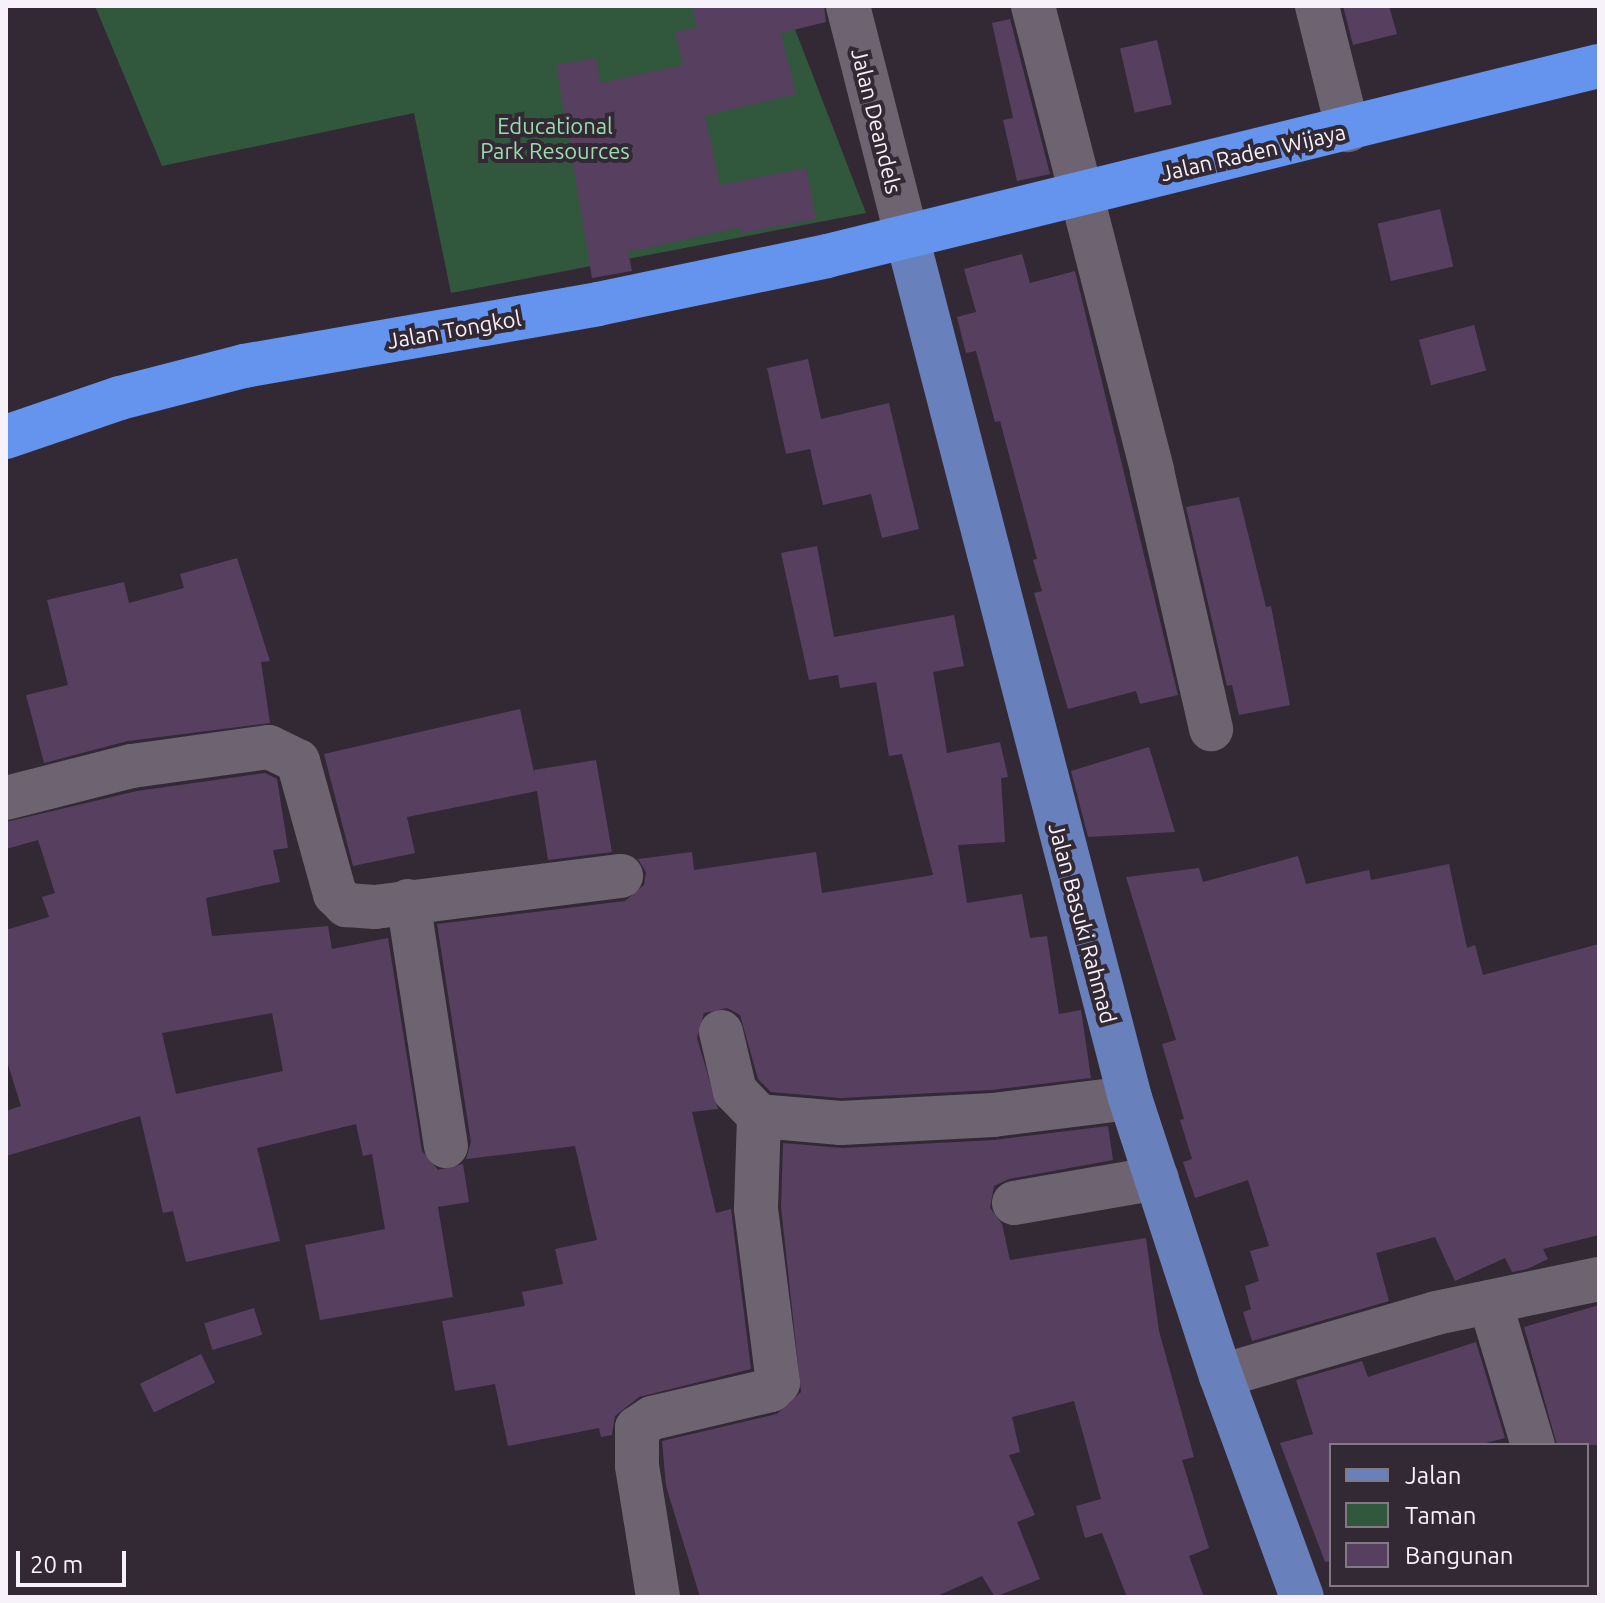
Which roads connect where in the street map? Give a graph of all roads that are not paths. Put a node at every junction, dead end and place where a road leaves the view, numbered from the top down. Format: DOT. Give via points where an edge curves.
graph roads {
  1 [pos="848,6"];
  2 [pos="1033,6"];
  3 [pos="1317,6"];
  4 [pos="1599,66"];
  5 [pos="1348,130"];
  6 [pos="1078,191"];
  7 [pos="907,237"];
  8 [pos="6,437"];
  9 [pos="1211,729"];
  10 [pos="6,798"];
  11 [pos="621,876"];
  12 [pos="408,901"];
  13 [pos="721,1032"];
  14 [pos="1130,1098"];
  15 [pos="759,1116"];
  16 [pos="446,1146"];
  17 [pos="1157,1178"];
  18 [pos="1014,1203"];
  19 [pos="1599,1279"];
  20 [pos="1490,1302"];
  21 [pos="1221,1376"];
  22 [pos="1532,1443"];
  23 [pos="658,1597"];
  24 [pos="1302,1597"];
  1 -- 7 [label="street, Jalan Deandels"];
  2 -- 6 [label="street"];
  3 -- 5 [label="street"];
  4 -- 5 [label="highway, Jalan Raden Wijaya"];
  5 -- 6 [label="highway, Jalan Raden Wijaya"];
  6 -- 7 [label="highway, Jalan Raden Wijaya"];
  6 -- 9 [label="street" via="1152,471"];
  7 -- 8 [label="highway, Jalan Tongkol" via="580,307 244,366 120,398"];
  7 -- 14 [label="main road, Jalan Basuki Rahmad"];
  10 -- 12 [label="street" via="132,766 269,747 298,761 308,782 335,894 359,909"];
  11 -- 12 [label="street"];
  12 -- 16 [label="street"];
  13 -- 15 [label="street" via="735,1091"];
  14 -- 15 [label="street" via="993,1115 841,1123"];
  14 -- 17 [label="main road, Jalan Basuki Rahmad"];
  15 -- 23 [label="street" via="756,1208 778,1383 771,1390 652,1418 637,1428 637,1466"];
  17 -- 18 [label="street"];
  17 -- 21 [label="main road, Jalan Basuki Rahmad"];
  19 -- 20 [label="street"];
  20 -- 21 [label="street"];
  20 -- 22 [label="street"];
  21 -- 24 [label="main road, Jalan Basuki Rahmad"];
}
